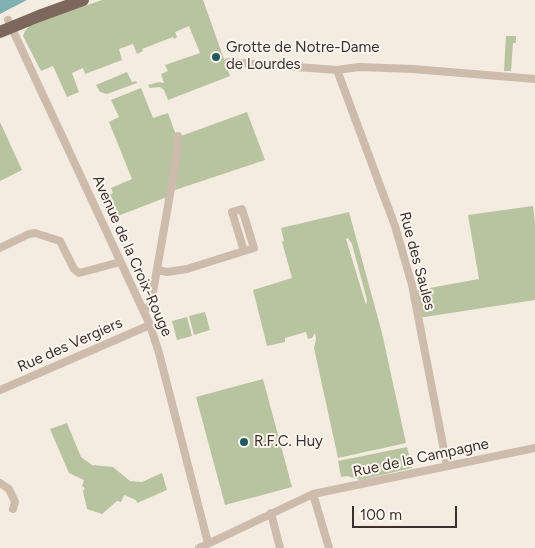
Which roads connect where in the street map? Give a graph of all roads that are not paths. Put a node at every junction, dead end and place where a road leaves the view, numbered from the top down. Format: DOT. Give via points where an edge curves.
graph roads {
  1 [pos="59,0"];
  2 [pos="83,0"];
  3 [pos="5,25"];
  4 [pos="228,62"];
  5 [pos="337,70"];
  6 [pos="535,79"];
  7 [pos="178,136"];
  8 [pos="0,248"];
  9 [pos="244,251"];
  10 [pos="120,262"];
  11 [pos="157,270"];
  12 [pos="144,311"];
  13 [pos="150,325"];
  14 [pos="0,390"];
  15 [pos="535,448"];
  16 [pos="447,466"];
  17 [pos="0,483"];
  18 [pos="313,494"];
  19 [pos="13,509"];
  20 [pos="271,513"];
  21 [pos="208,543"];
  22 [pos="199,548"];
  23 [pos="280,548"];
  24 [pos="328,548"];
  1 -- 3 [label="main road"];
  2 -- 3 [label="main road"];
  3 -- 10 [label="street, Avenue de la Croix-Rouge" via="90,193"];
  4 -- 5 [label="street"];
  5 -- 6 [label="street" via="359,67"];
  5 -- 16 [label="street, Rue des Saules" via="395,226 412,285"];
  7 -- 11 [label="street"];
  8 -- 10 [label="street" via="34,233 60,242 79,273"];
  9 -- 9 [label="street" via="232,212 242,209 254,248"];
  9 -- 11 [label="street" via="187,269"];
  10 -- 12 [label="street, Avenue de la Croix-Rouge"];
  11 -- 12 [label="street" via="150,305"];
  12 -- 13 [label="street, Avenue de la Croix-Rouge"];
  13 -- 14 [label="street, Rue des Vergiers"];
  13 -- 21 [label="street, Avenue de la Croix-Rouge"];
  15 -- 16 [label="street, Rue de la Campagne"];
  16 -- 18 [label="street, Rue de la Campagne"];
  17 -- 19 [label="street" via="9,489 15,502"];
  18 -- 20 [label="street, Rue de la Campagne"];
  18 -- 24 [label="street"];
  20 -- 21 [label="street, Rue de la Campagne"];
  20 -- 23 [label="street"];
  21 -- 22 [label="street, Rue de la Campagne"];
}
